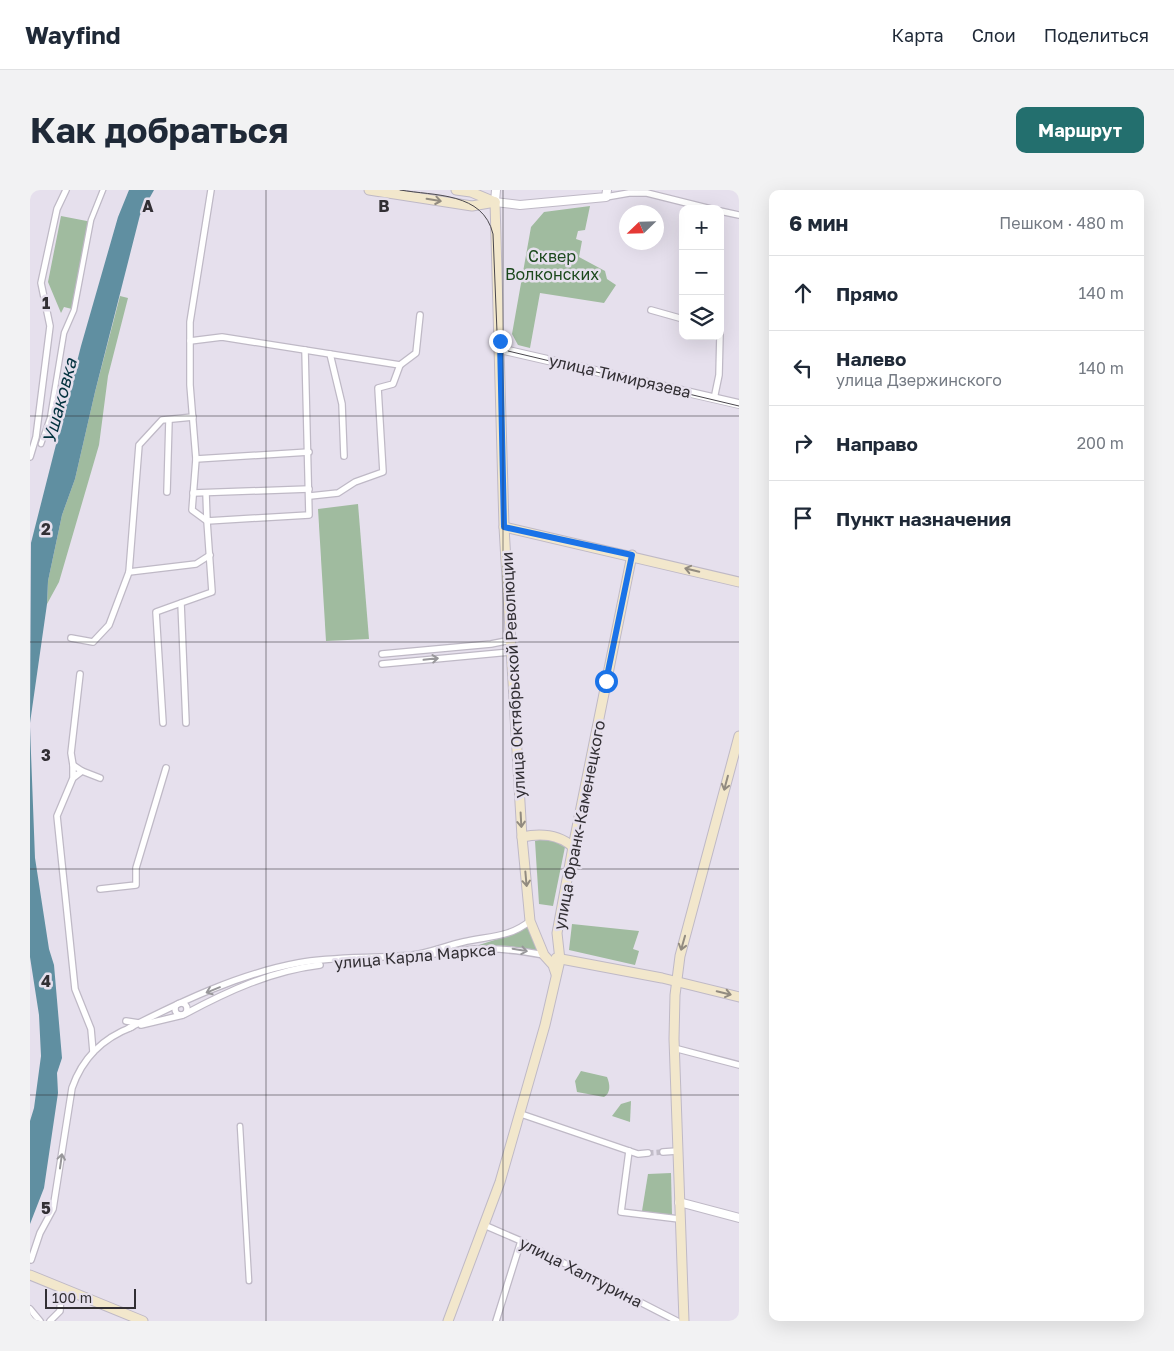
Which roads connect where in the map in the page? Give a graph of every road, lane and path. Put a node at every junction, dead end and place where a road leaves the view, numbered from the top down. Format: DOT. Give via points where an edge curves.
graph roads {
  1 [pos="66,190"];
  2 [pos="103,190"];
  3 [pos="210,190"];
  4 [pos="369,190"];
  5 [pos="456,190"];
  6 [pos="496,190"];
  7 [pos="395,192"];
  8 [pos="406,193"];
  9 [pos="606,194"];
  10 [pos="495,202"];
  11 [pos="695,205"];
  12 [pos="724,212"];
  13 [pos="739,215"];
  14 [pos="650,310"];
  15 [pos="420,315"];
  16 [pos="679,318"];
  17 [pos="720,340"];
  18 [pos="190,341"];
  19 [pos="500,349"];
  20 [pos="305,350"];
  21 [pos="330,354"];
  22 [pos="400,365"];
  23 [pos="714,399"];
  24 [pos="739,404"];
  25 [pos="193,417"];
  26 [pos="169,420"];
  27 [pos="41,444"];
  28 [pos="309,452"];
  29 [pos="30,456"];
  30 [pos="344,456"];
  31 [pos="196,459"];
  32 [pos="167,492"];
  33 [pos="310,492"];
  34 [pos="194,493"];
  35 [pos="206,493"];
  36 [pos="207,521"];
  37 [pos="504,527"];
  38 [pos="210,555"];
  39 [pos="632,555"];
  40 [pos="128,572"];
  41 [pos="739,582"];
  42 [pos="180,603"];
  43 [pos="71,638"];
  44 [pos="511,640"];
  45 [pos="511,652"];
  46 [pos="382,654"];
  47 [pos="382,664"];
  48 [pos="80,674"];
  49 [pos="163,723"];
  50 [pos="186,723"];
  51 [pos="739,736"];
  52 [pos="73,765"];
  53 [pos="166,770"];
  54 [pos="82,771"];
  55 [pos="73,778"];
  56 [pos="100,778"];
  57 [pos="522,837"];
  58 [pos="573,847"];
  59 [pos="100,889"];
  60 [pos="530,921"];
  61 [pos="557,941"];
  62 [pos="539,943"];
  63 [pos="544,955"];
  64 [pos="560,960"];
  65 [pos="557,976"];
  66 [pos="676,982"];
  67 [pos="739,997"];
  68 [pos="179,1004"];
  69 [pos="184,1014"];
  70 [pos="126,1021"];
  71 [pos="139,1023"];
  72 [pos="129,1028"];
  73 [pos="674,1048"];
  74 [pos="92,1052"];
  75 [pos="739,1066"];
  76 [pos="521,1114"];
  77 [pos="240,1126"];
  78 [pos="629,1151"];
  79 [pos="663,1152"];
  80 [pos="677,1152"];
  81 [pos="648,1153"];
  82 [pos="679,1202"];
  83 [pos="739,1218"];
  84 [pos="680,1219"];
  85 [pos="484,1225"];
  86 [pos="521,1241"];
  87 [pos="31,1260"];
  88 [pos="30,1275"];
  89 [pos="249,1281"];
  90 [pos="61,1288"];
  91 [pos="30,1309"];
  92 [pos="40,1321"];
  93 [pos="50,1321"];
  94 [pos="143,1321"];
  95 [pos="448,1321"];
  96 [pos="496,1321"];
  97 [pos="677,1321"];
  98 [pos="684,1321"];
  1 -- 29 [label="street" via="57,209 41,283 50,326 36,437"];
  2 -- 27 [label="street" via="91,220 74,310 64,333 50,418"];
  3 -- 18 [label="street"];
  4 -- 7 [label="main road"];
  5 -- 10 [label="main road"];
  6 -- 10 [label="street, улица Октябрьской Революции"];
  7 -- 8 [label="main road"];
  8 -- 10 [label="main road, one-way" via="472,206"];
  9 -- 10 [label="street" via="520,205"];
  9 -- 11 [label="street" via="647,193"];
  10 -- 19 [label="main road, улица Октябрьской Революции"];
  12 -- 13 [label="street"];
  14 -- 16 [label="street"];
  15 -- 22 [label="street" via="416,354"];
  17 -- 23 [label="street" via="720,376"];
  18 -- 20 [label="street" via="222,337"];
  18 -- 25 [label="street"];
  19 -- 23 [label="street, улица Тимирязева"];
  19 -- 37 [label="main road, улица Октябрьской Революции"];
  20 -- 21 [label="street"];
  20 -- 28 [label="street"];
  21 -- 22 [label="street"];
  21 -- 30 [label="street" via="342,404"];
  22 -- 33 [label="street" via="393,384 378,388 382,472 355,482 338,493"];
  23 -- 24 [label="street, улица Тимирязева"];
  25 -- 26 [label="street"];
  25 -- 31 [label="street"];
  26 -- 32 [label="street"];
  26 -- 40 [label="street" via="162,420 139,445"];
  28 -- 31 [label="street"];
  28 -- 33 [label="street"];
  31 -- 36 [label="street" via="192,510"];
  33 -- 35 [label="street"];
  33 -- 36 [label="street" via="309,515"];
  34 -- 35 [label="street"];
  35 -- 36 [label="street"];
  36 -- 38 [label="street"];
  37 -- 39 [label="main road"];
  37 -- 44 [label="main road, улица Октябрьской Революции"];
  38 -- 40 [label="street" via="196,564"];
  38 -- 42 [label="street" via="212,592"];
  41 -- 39 [label="main road, one-way"];
  39 -- 58 [label="main road, улица Франк-Каменецкого"];
  40 -- 43 [label="street" via="109,625 93,642"];
  42 -- 49 [label="street" via="156,612"];
  42 -- 50 [label="street"];
  44 -- 45 [label="main road, улица Октябрьской Революции"];
  44 -- 46 [label="street"];
  47 -- 45 [label="street, one-way"];
  45 -- 57 [label="main road, улица Октябрьской Революции, one-way"];
  48 -- 52 [label="street"];
  51 -- 66 [label="main road, one-way" via="680,956"];
  52 -- 54 [label="street"];
  52 -- 55 [label="street"];
  53 -- 59 [label="street" via="136,868 136,885"];
  54 -- 55 [label="street"];
  54 -- 56 [label="street"];
  55 -- 74 [label="street" via="57,816 75,988 90,1029"];
  57 -- 58 [label="main road" via="549,835 563,838"];
  57 -- 60 [label="main road, улица Октябрьской Революции, one-way"];
  58 -- 61 [label="main road, улица Франк-Каменецкого"];
  60 -- 62 [label="main road, улица Октябрьской Революции"];
  60 -- 68 [label="street, one-way" via="502,936 462,942 414,955 300,962 273,968"];
  61 -- 62 [label="main road" via="550,948"];
  61 -- 64 [label="main road, улица Франк-Каменецкого"];
  62 -- 63 [label="main road, улица Октябрьской Революции"];
  63 -- 64 [label="main road, улица Карла Маркса"];
  63 -- 65 [label="main road, улица Октябрьской Революции"];
  69 -- 63 [label="street, улица Карла Маркса, one-way" via="239,986 318,965 408,959 485,947"];
  64 -- 65 [label="main road, улица Франк-Каменецкого"];
  64 -- 66 [label="main road, улица Карла Маркса"];
  65 -- 76 [label="main road, улица Франк-Каменецкого"];
  66 -- 67 [label="main road, улица Карла Маркса, one-way"];
  66 -- 73 [label="main road"];
  68 -- 69 [label="street" via="186,1006"];
  68 -- 71 [label="street"];
  69 -- 72 [label="street, улица Карла Маркса"];
  70 -- 71 [label="street"];
  71 -- 72 [label="street"];
  72 -- 74 [label="street"];
  73 -- 75 [label="street"];
  73 -- 80 [label="main road"];
  87 -- 74 [label="street, one-way" via="53,1209 72,1088 78,1071"];
  76 -- 78 [label="street"];
  76 -- 85 [label="main road, улица Франк-Каменецкого"];
  77 -- 89 [label="street"];
  78 -- 81 [label="street"];
  78 -- 84 [label="street" via="621,1212"];
  79 -- 80 [label="street"];
  80 -- 82 [label="main road"];
  82 -- 83 [label="street"];
  82 -- 84 [label="main road"];
  84 -- 98 [label="main road"];
  85 -- 86 [label="street, улица Халтурина"];
  85 -- 95 [label="main road, улица Франк-Каменецкого"];
  86 -- 96 [label="street"];
  86 -- 97 [label="street, улица Халтурина"];
  88 -- 90 [label="main road"];
  90 -- 93 [label="street" via="60,1311"];
  90 -- 94 [label="main road"];
  91 -- 92 [label="street"];
}
